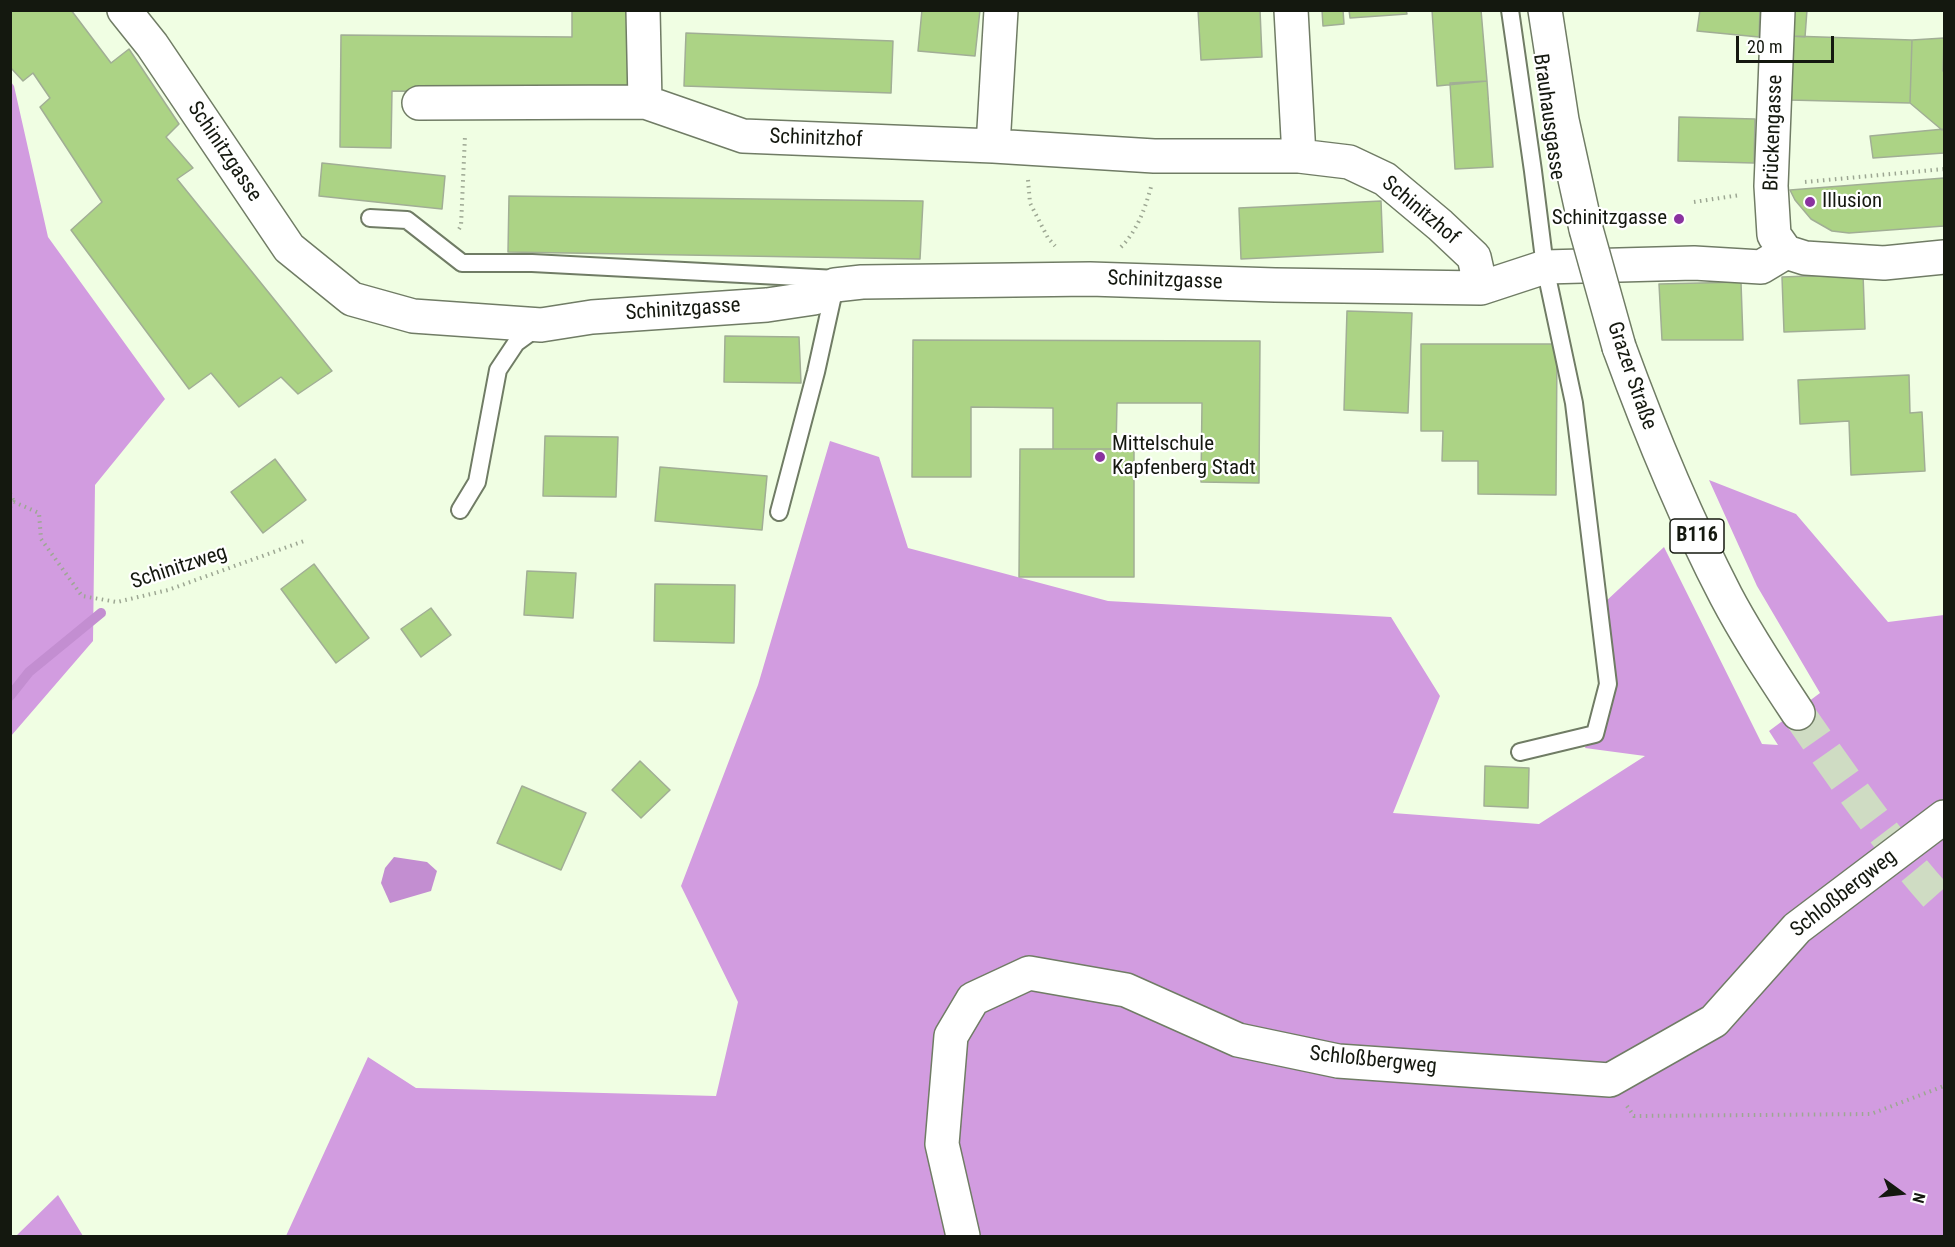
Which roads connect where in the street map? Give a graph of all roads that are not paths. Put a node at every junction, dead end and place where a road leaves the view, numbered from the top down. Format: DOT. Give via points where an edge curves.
graph roads {
  1 [pos="124,10"];
  2 [pos="643,10"];
  3 [pos="1001,10"];
  4 [pos="1291,10"];
  5 [pos="1510,10"];
  6 [pos="1545,10"];
  7 [pos="1778,10"];
  8 [pos="645,102"];
  9 [pos="419,103"];
  10 [pos="993,146"];
  11 [pos="1299,156"];
  12 [pos="369,218"];
  13 [pos="1786,252"];
  14 [pos="1944,257"];
  15 [pos="1545,267"];
  16 [pos="849,284"];
  17 [pos="1481,288"];
  18 [pos="541,325"];
  19 [pos="460,510"];
  20 [pos="779,512"];
  21 [pos="1798,713"];
  22 [pos="1520,752"];
  23 [pos="1944,817"];
  24 [pos="963,1236"];
  1 -- 18 [label="main road, Schinitzgasse" via="152,45 289,248 352,299 413,316"];
  2 -- 8 [label="main road"];
  3 -- 10 [label="main road"];
  4 -- 11 [label="main road"];
  5 -- 15 [label="lane, Brauhausgasse"];
  6 -- 21 [label="main road, Grazer Straße / B116, bridge" via="1562,120 1586,229 1619,347 1651,435 1726,596"];
  7 -- 13 [label="main road, Brückengasse" via="1771,186 1774,235"];
  8 -- 9 [label="main road, Schinitzhof"];
  8 -- 10 [label="main road, Schinitzhof" via="743,136"];
  10 -- 11 [label="main road, Schinitzhof" via="1154,156"];
  11 -- 17 [label="main road, Schinitzhof" via="1349,162 1385,179 1473,257"];
  12 -- 16 [label="lane" via="407,220 462,263 804,276"];
  13 -- 14 [label="main road" via="1805,258 1884,263"];
  13 -- 15 [label="main road, Schinitzgasse" via="1761,267 1694,263"];
  15 -- 17 [label="main road, Schinitzgasse"];
  15 -- 22 [label="lane, Brauhausgasse" via="1574,403 1608,684 1595,734"];
  16 -- 17 [label="main road, Schinitzgasse" via="1090,279"];
  16 -- 18 [label="main road, Schinitzgasse" via="814,298 592,316"];
  16 -- 20 [label="lane" via="816,372"];
  18 -- 19 [label="lane, Schinitzgasse" via="516,343 498,370 477,482"];
  23 -- 24 [label="main road, Schloßbergweg" via="1797,928 1714,1021 1610,1080 1338,1061 1238,1040 1126,990 1029,973 973,999 951,1036 942,1144"];
}
